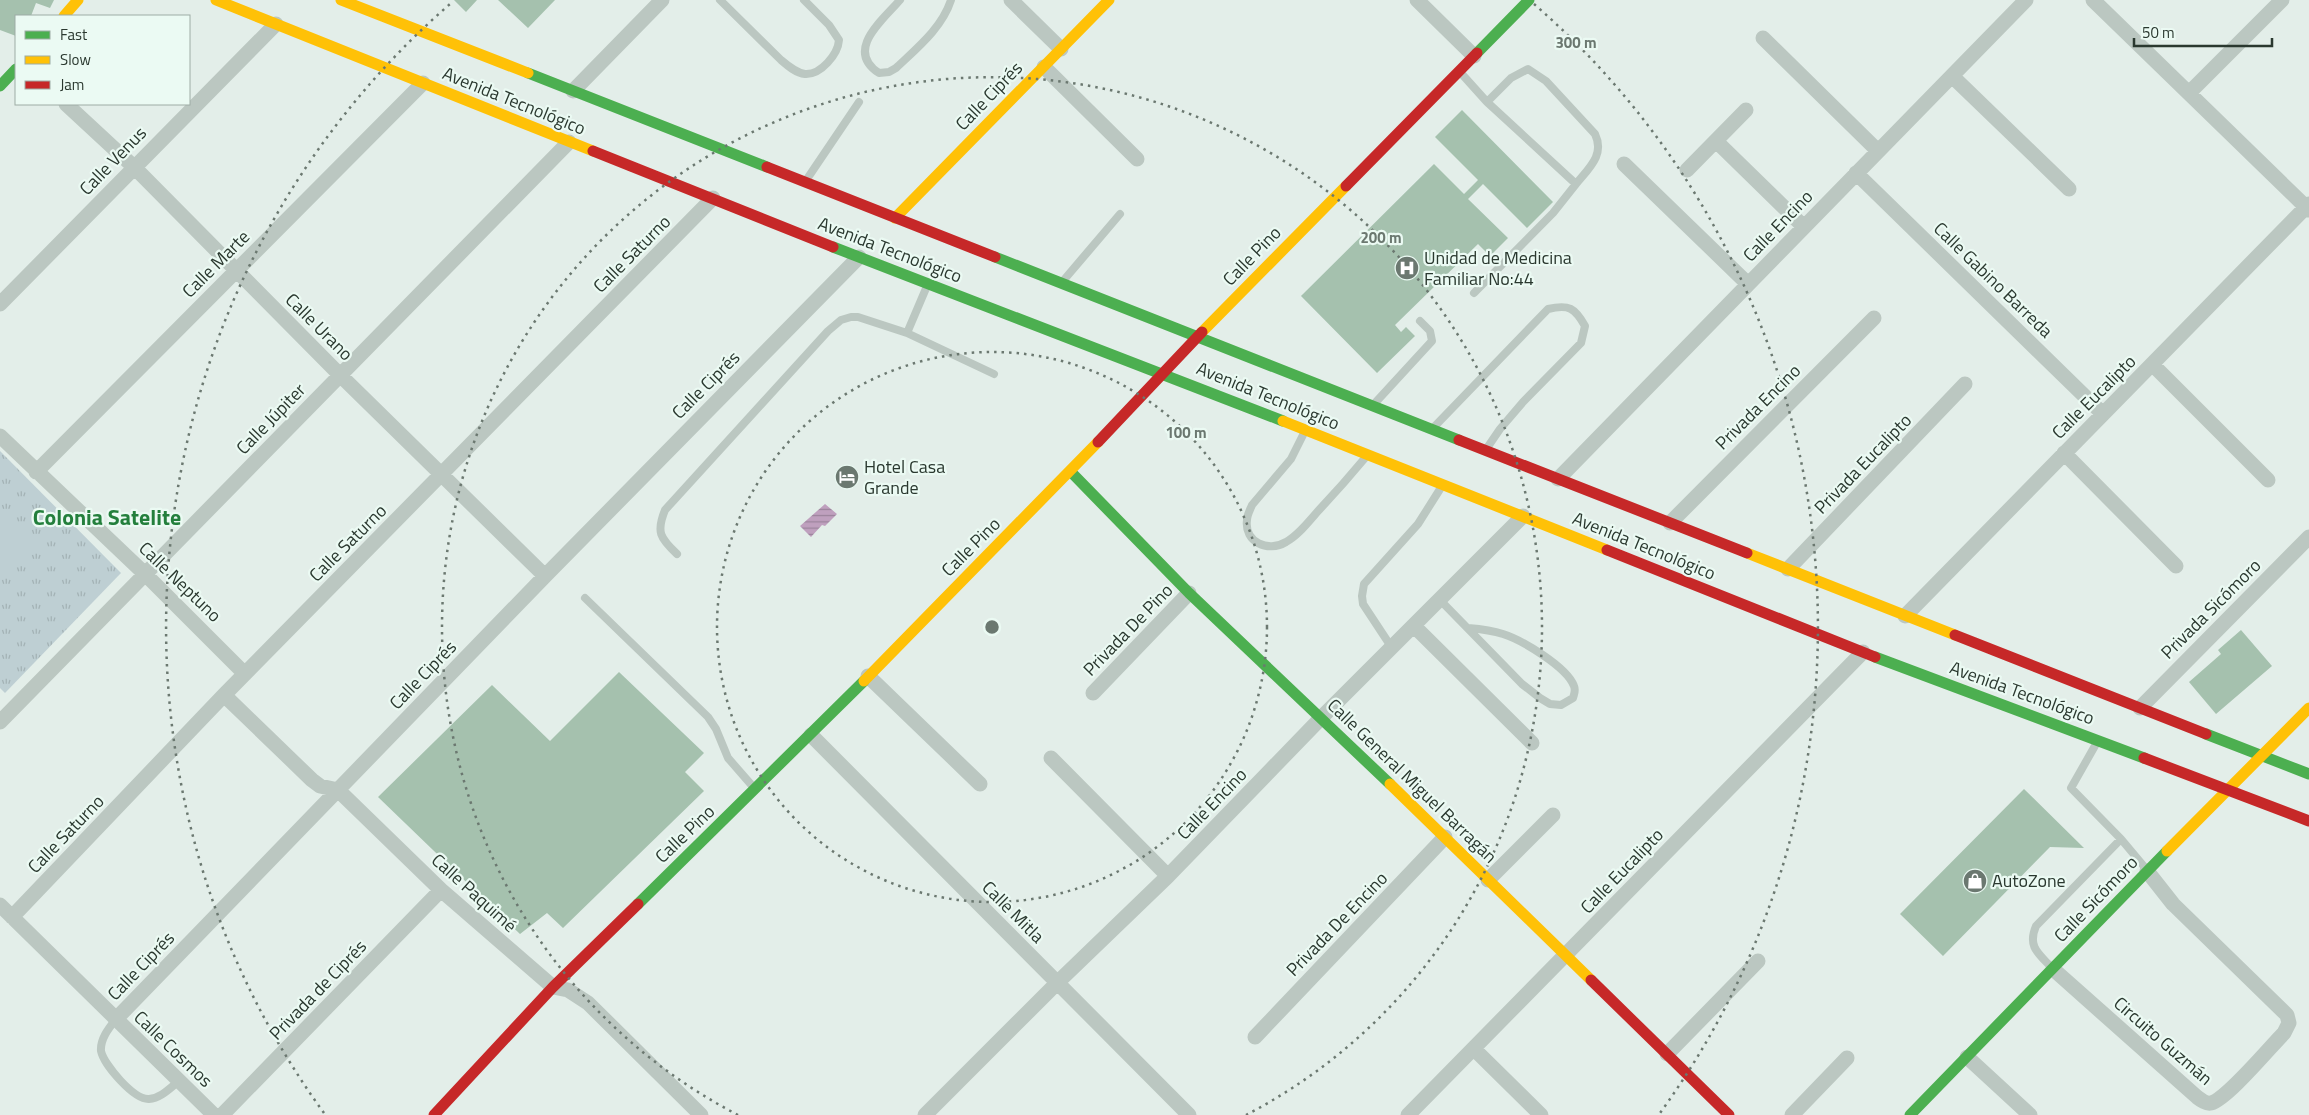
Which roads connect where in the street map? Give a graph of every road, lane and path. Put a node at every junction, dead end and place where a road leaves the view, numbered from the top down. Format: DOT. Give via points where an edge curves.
graph roads {
  1 [pos="78,0"];
  2 [pos="216,0"];
  3 [pos="341,0"];
  4 [pos="662,0"];
  5 [pos="720,0"];
  6 [pos="804,0"];
  7 [pos="900,0"];
  8 [pos="951,0"];
  9 [pos="1011,0"];
  10 [pos="1109,0"];
  11 [pos="1417,0"];
  12 [pos="1529,0"];
  13 [pos="2026,0"];
  14 [pos="2093,0"];
  15 [pos="2282,0"];
  16 [pos="65,15"];
  17 [pos="276,24"];
  18 [pos="1763,38"];
  19 [pos="1061,49"];
  20 [pos="1474,56"];
  21 [pos="1044,67"];
  22 [pos="15,70"];
  23 [pos="1458,71"];
  24 [pos="1952,76"];
  25 [pos="422,83"];
  26 [pos="0,86"];
  27 [pos="573,91"];
  28 [pos="2189,93"];
  29 [pos="859,102"];
  30 [pos="1487,102"];
  31 [pos="67,105"];
  32 [pos="1746,110"];
  33 [pos="1716,141"];
  34 [pos="569,142"];
  35 [pos="1878,151"];
  36 [pos="1137,159"];
  37 [pos="1624,164"];
  38 [pos="134,167"];
  39 [pos="1687,170"];
  40 [pos="1856,173"];
  41 [pos="805,183"];
  42 [pos="1576,184"];
  43 [pos="2069,189"];
  44 [pos="713,198"];
  45 [pos="2308,207"];
  46 [pos="1120,214"];
  47 [pos="895,218"];
  48 [pos="1804,227"];
  49 [pos="859,257"];
  50 [pos="236,270"];
  51 [pos="1061,283"];
  52 [pos="928,284"];
  53 [pos="1748,284"];
  54 [pos="1474,293"];
  55 [pos="0,304"];
  56 [pos="1874,318"];
  57 [pos="1420,321"];
  58 [pos="907,333"];
  59 [pos="1197,337"];
  60 [pos="2152,364"];
  61 [pos="1162,373"];
  62 [pos="994,374"];
  63 [pos="340,375"];
  64 [pos="1965,384"];
  65 [pos="1372,406"];
  66 [pos="2103,414"];
  67 [pos="1432,429"];
  68 [pos="1305,430"];
  69 [pos="0,436"];
  70 [pos="1486,450"];
  71 [pos="2064,453"];
  72 [pos="1368,455"];
  73 [pos="36,472"];
  74 [pos="1071,472"];
  75 [pos="441,474"];
  76 [pos="1558,479"];
  77 [pos="2268,480"];
  78 [pos="1443,485"];
  79 [pos="1522,516"];
  80 [pos="1670,523"];
  81 [pos="2309,537"];
  82 [pos="677,554"];
  83 [pos="2176,566"];
  84 [pos="1788,569"];
  85 [pos="145,574"];
  86 [pos="544,576"];
  87 [pos="1189,593"];
  88 [pos="585,598"];
  89 [pos="1440,600"];
  90 [pos="1905,616"];
  91 [pos="1414,626"];
  92 [pos="1468,628"];
  93 [pos="1392,648"];
  94 [pos="1863,652"];
  95 [pos="245,674"];
  96 [pos="868,676"];
  97 [pos="1093,693"];
  98 [pos="224,695"];
  99 [pos="2140,708"];
  100 [pos="2309,708"];
  101 [pos="3,714"];
  102 [pos="1322,717"];
  103 [pos="810,735"];
  104 [pos="2099,740"];
  105 [pos="1532,743"];
  106 [pos="2262,756"];
  107 [pos="1051,758"];
  108 [pos="2309,774"];
  109 [pos="980,784"];
  110 [pos="338,790"];
  111 [pos="756,790"];
  112 [pos="2230,790"];
  113 [pos="1554,814"];
  114 [pos="2309,821"];
  115 [pos="1446,837"];
  116 [pos="2121,839"];
  117 [pos="2147,871"];
  118 [pos="1168,876"];
  119 [pos="1488,880"];
  120 [pos="441,890"];
  121 [pos="0,905"];
  122 [pos="12,917"];
  123 [pos="1566,955"];
  124 [pos="1758,961"];
  125 [pos="2053,969"];
  126 [pos="1057,983"];
  127 [pos="553,987"];
  128 [pos="116,1019"];
  129 [pos="1255,1037"];
  130 [pos="1474,1049"];
  131 [pos="1667,1054"];
  132 [pos="1967,1057"];
  133 [pos="1847,1058"];
  134 [pos="180,1081"];
  135 [pos="214,1115"];
  136 [pos="222,1115"];
  137 [pos="434,1115"];
  138 [pos="701,1115"];
  139 [pos="926,1115"];
  140 [pos="1189,1115"];
  141 [pos="1408,1115"];
  142 [pos="1541,1115"];
  143 [pos="1729,1115"];
  144 [pos="1792,1115"];
  145 [pos="1910,1115"];
  146 [pos="2030,1115"];
  1 -- 16 [label="main road"];
  2 -- 17 [label="main road, Avenida Tecnológico"];
  3 -- 27 [label="main road, Avenida Tecnológico"];
  4 -- 27 [label="street"];
  5 -- 6 [label="lane" via="781,60 804,74 817,71 824,65 836,50 839,40"];
  7 -- 8 [label="lane" via="864,47 867,61 879,73 896,68 925,39 942,20"];
  9 -- 19 [label="street"];
  10 -- 19 [label="main road, Calle Ciprés"];
  11 -- 20 [label="street"];
  12 -- 20 [label="main road, Calle Pino"];
  13 -- 24 [label="street, Calle Encino"];
  14 -- 28 [label="street"];
  15 -- 28 [label="street"];
  17 -- 25 [label="main road, Avenida Tecnológico"];
  17 -- 38 [label="street, Calle Venus"];
  18 -- 35 [label="street"];
  19 -- 21 [label="main road, Calle Ciprés"];
  20 -- 23 [label="main road, Calle Pino"];
  21 -- 36 [label="street"];
  21 -- 47 [label="main road, Calle Ciprés"];
  22 -- 26 [label="main road"];
  23 -- 30 [label="lane"];
  23 -- 59 [label="main road, Calle Pino"];
  24 -- 35 [label="street, Calle Encino"];
  24 -- 43 [label="street"];
  25 -- 34 [label="main road, Avenida Tecnológico"];
  25 -- 50 [label="street, Calle Marte"];
  27 -- 41 [label="main road, Avenida Tecnológico"];
  28 -- 45 [label="street"];
  29 -- 41 [label="lane"];
  30 -- 42 [label="lane"];
  30 -- 42 [label="lane" via="1522,70 1534,71 1546,81 1595,134 1599,143 1596,160"];
  31 -- 38 [label="street, Calle Urano"];
  32 -- 33 [label="street"];
  33 -- 39 [label="street"];
  33 -- 48 [label="street"];
  34 -- 44 [label="main road, Avenida Tecnológico"];
  34 -- 63 [label="street, Calle Júpiter"];
  35 -- 40 [label="street, Calle Encino"];
  37 -- 53 [label="street"];
  38 -- 50 [label="street, Calle Urano"];
  38 -- 55 [label="street, Calle Venus"];
  40 -- 48 [label="street, Calle Encino"];
  40 -- 66 [label="street, Calle Gabino Barreda"];
  41 -- 47 [label="main road, Avenida Tecnológico"];
  42 -- 54 [label="lane" via="1553,213"];
  44 -- 49 [label="main road, Avenida Tecnológico"];
  44 -- 75 [label="street, Calle Saturno"];
  45 -- 60 [label="street, Calle Eucalipto"];
  46 -- 51 [label="lane"];
  47 -- 51 [label="main road, Avenida Tecnológico"];
  48 -- 53 [label="street, Calle Encino"];
  49 -- 52 [label="main road, Avenida Tecnológico"];
  49 -- 86 [label="street, Calle Ciprés"];
  50 -- 63 [label="street, Calle Urano"];
  50 -- 73 [label="street, Calle Marte"];
  51 -- 59 [label="main road, Avenida Tecnológico"];
  52 -- 58 [label="lane"];
  52 -- 61 [label="main road, Avenida Tecnológico"];
  53 -- 76 [label="street, Calle Encino"];
  56 -- 80 [label="street, Privada Encino"];
  57 -- 65 [label="lane" via="1430,331 1432,341"];
  58 -- 62 [label="lane"];
  58 -- 82 [label="lane" via="858,317 841,320 828,331 665,510 660,534"];
  59 -- 61 [label="main road, Calle Pino"];
  59 -- 65 [label="main road, Avenida Tecnológico"];
  60 -- 66 [label="street, Calle Eucalipto"];
  60 -- 77 [label="street"];
  61 -- 68 [label="main road, Avenida Tecnológico"];
  61 -- 74 [label="main road, Calle Pino"];
  63 -- 75 [label="street, Calle Urano"];
  63 -- 85 [label="street, Calle Júpiter"];
  64 -- 84 [label="street, Privada Eucalipto"];
  65 -- 67 [label="main road, Avenida Tecnológico"];
  66 -- 71 [label="street, Calle Eucalipto"];
  67 -- 70 [label="main road, Avenida Tecnológico"];
  67 -- 70 [label="lane" via="1548,309 1560,306 1574,310 1585,326 1581,343 1523,402"];
  68 -- 72 [label="main road, Avenida Tecnológico"];
  68 -- 72 [label="lane" via="1291,459 1252,505 1247,529 1262,546 1277,547 1299,532"];
  69 -- 73 [label="street, Calle Neptuno"];
  70 -- 76 [label="main road, Avenida Tecnológico"];
  71 -- 83 [label="street"];
  71 -- 90 [label="street, Calle Eucalipto"];
  72 -- 78 [label="main road, Avenida Tecnológico"];
  73 -- 85 [label="street, Calle Neptuno"];
  74 -- 87 [label="main road, Calle General Miguel Barragán"];
  74 -- 96 [label="main road, Calle Pino"];
  75 -- 86 [label="street, Calle Urano"];
  75 -- 95 [label="street, Calle Saturno"];
  76 -- 80 [label="main road, Avenida Tecnológico"];
  78 -- 79 [label="main road, Avenida Tecnológico"];
  78 -- 93 [label="lane" via="1418,524 1364,584 1363,604"];
  79 -- 89 [label="street, Calle Encino"];
  79 -- 94 [label="main road, Avenida Tecnológico"];
  80 -- 84 [label="main road, Avenida Tecnológico"];
  81 -- 99 [label="street, Privada Sicómoro"];
  84 -- 90 [label="main road, Avenida Tecnológico"];
  85 -- 95 [label="street, Calle Neptuno"];
  85 -- 101 [label="street, Calle Júpiter"];
  86 -- 110 [label="street, Calle Ciprés"];
  87 -- 97 [label="street, Privada De Pino"];
  87 -- 102 [label="main road, Calle General Miguel Barragán"];
  88 -- 111 [label="lane" via="708,717 728,758"];
  89 -- 91 [label="street, Calle Encino"];
  89 -- 92 [label="lane"];
  90 -- 99 [label="main road, Avenida Tecnológico"];
  91 -- 93 [label="street, Calle Encino"];
  91 -- 105 [label="street"];
  92 -- 92 [label="lane" via="1522,684 1540,698 1560,705 1573,698 1574,685 1567,675 1526,645 1487,629"];
  93 -- 102 [label="street, Calle Encino"];
  94 -- 104 [label="main road, Avenida Tecnológico"];
  94 -- 123 [label="street, Calle Eucalipto"];
  95 -- 98 [label="street, Calle Saturno"];
  96 -- 103 [label="main road, Calle Pino"];
  96 -- 109 [label="street"];
  98 -- 110 [label="street, Calle Paquimé" via="312,780 320,786"];
  98 -- 122 [label="street, Calle Saturno"];
  99 -- 106 [label="main road, Avenida Tecnológico"];
  100 -- 106 [label="main road, Calle Sicómoro"];
  102 -- 115 [label="main road, Calle General Miguel Barragán"];
  102 -- 118 [label="street, Calle Encino"];
  103 -- 111 [label="main road, Calle Pino"];
  103 -- 126 [label="street, Calle Mitla"];
  104 -- 112 [label="main road, Avenida Tecnológico"];
  104 -- 116 [label="lane" via="2071,788"];
  106 -- 108 [label="main road, Avenida Tecnológico"];
  106 -- 112 [label="main road, Calle Sicómoro"];
  107 -- 118 [label="street"];
  110 -- 120 [label="street, Calle Paquimé"];
  110 -- 128 [label="street, Calle Ciprés"];
  111 -- 127 [label="main road, Calle Pino"];
  112 -- 114 [label="main road, Avenida Tecnológico"];
  112 -- 117 [label="main road, Calle Sicómoro"];
  113 -- 119 [label="street"];
  115 -- 119 [label="main road, Calle General Miguel Barragán"];
  115 -- 129 [label="street, Privada De Encino"];
  116 -- 117 [label="lane"];
  116 -- 125 [label="lane" via="2036,926 2032,943"];
  117 -- 125 [label="main road, Calle Sicómoro"];
  117 -- 125 [label="street, Circuito Guzmán" via="2173,904 2286,1015 2289,1023 2284,1033 2220,1098 2207,1103"];
  118 -- 126 [label="street, Calle Encino"];
  119 -- 123 [label="main road, Calle General Miguel Barragán"];
  120 -- 127 [label="street, Calle Paquimé"];
  120 -- 136 [label="street, Privada de Ciprés"];
  121 -- 122 [label="street, Calle Cosmos"];
  122 -- 128 [label="street, Calle Cosmos"];
  123 -- 130 [label="street, Calle Eucalipto"];
  123 -- 131 [label="main road, Calle General Miguel Barragán"];
  124 -- 131 [label="street"];
  125 -- 132 [label="main road, Calle Sicómoro"];
  126 -- 139 [label="street, Calle Encino"];
  126 -- 140 [label="street, Calle Mitla"];
  127 -- 137 [label="main road, Calle Pino"];
  127 -- 138 [label="street, Calle Paquimé" via="568,990 588,1003"];
  128 -- 134 [label="street, Calle Cosmos"];
  128 -- 134 [label="lane, Calle Ciprés" via="102,1042 102,1051 112,1070 134,1094 148,1099 161,1096"];
  130 -- 141 [label="street, Calle Eucalipto"];
  130 -- 142 [label="street"];
  131 -- 143 [label="main road, Calle General Miguel Barragán"];
  132 -- 145 [label="main road, Calle Sicómoro"];
  132 -- 146 [label="street"];
  133 -- 144 [label="street"];
  134 -- 135 [label="street, Calle Cosmos"];
}
